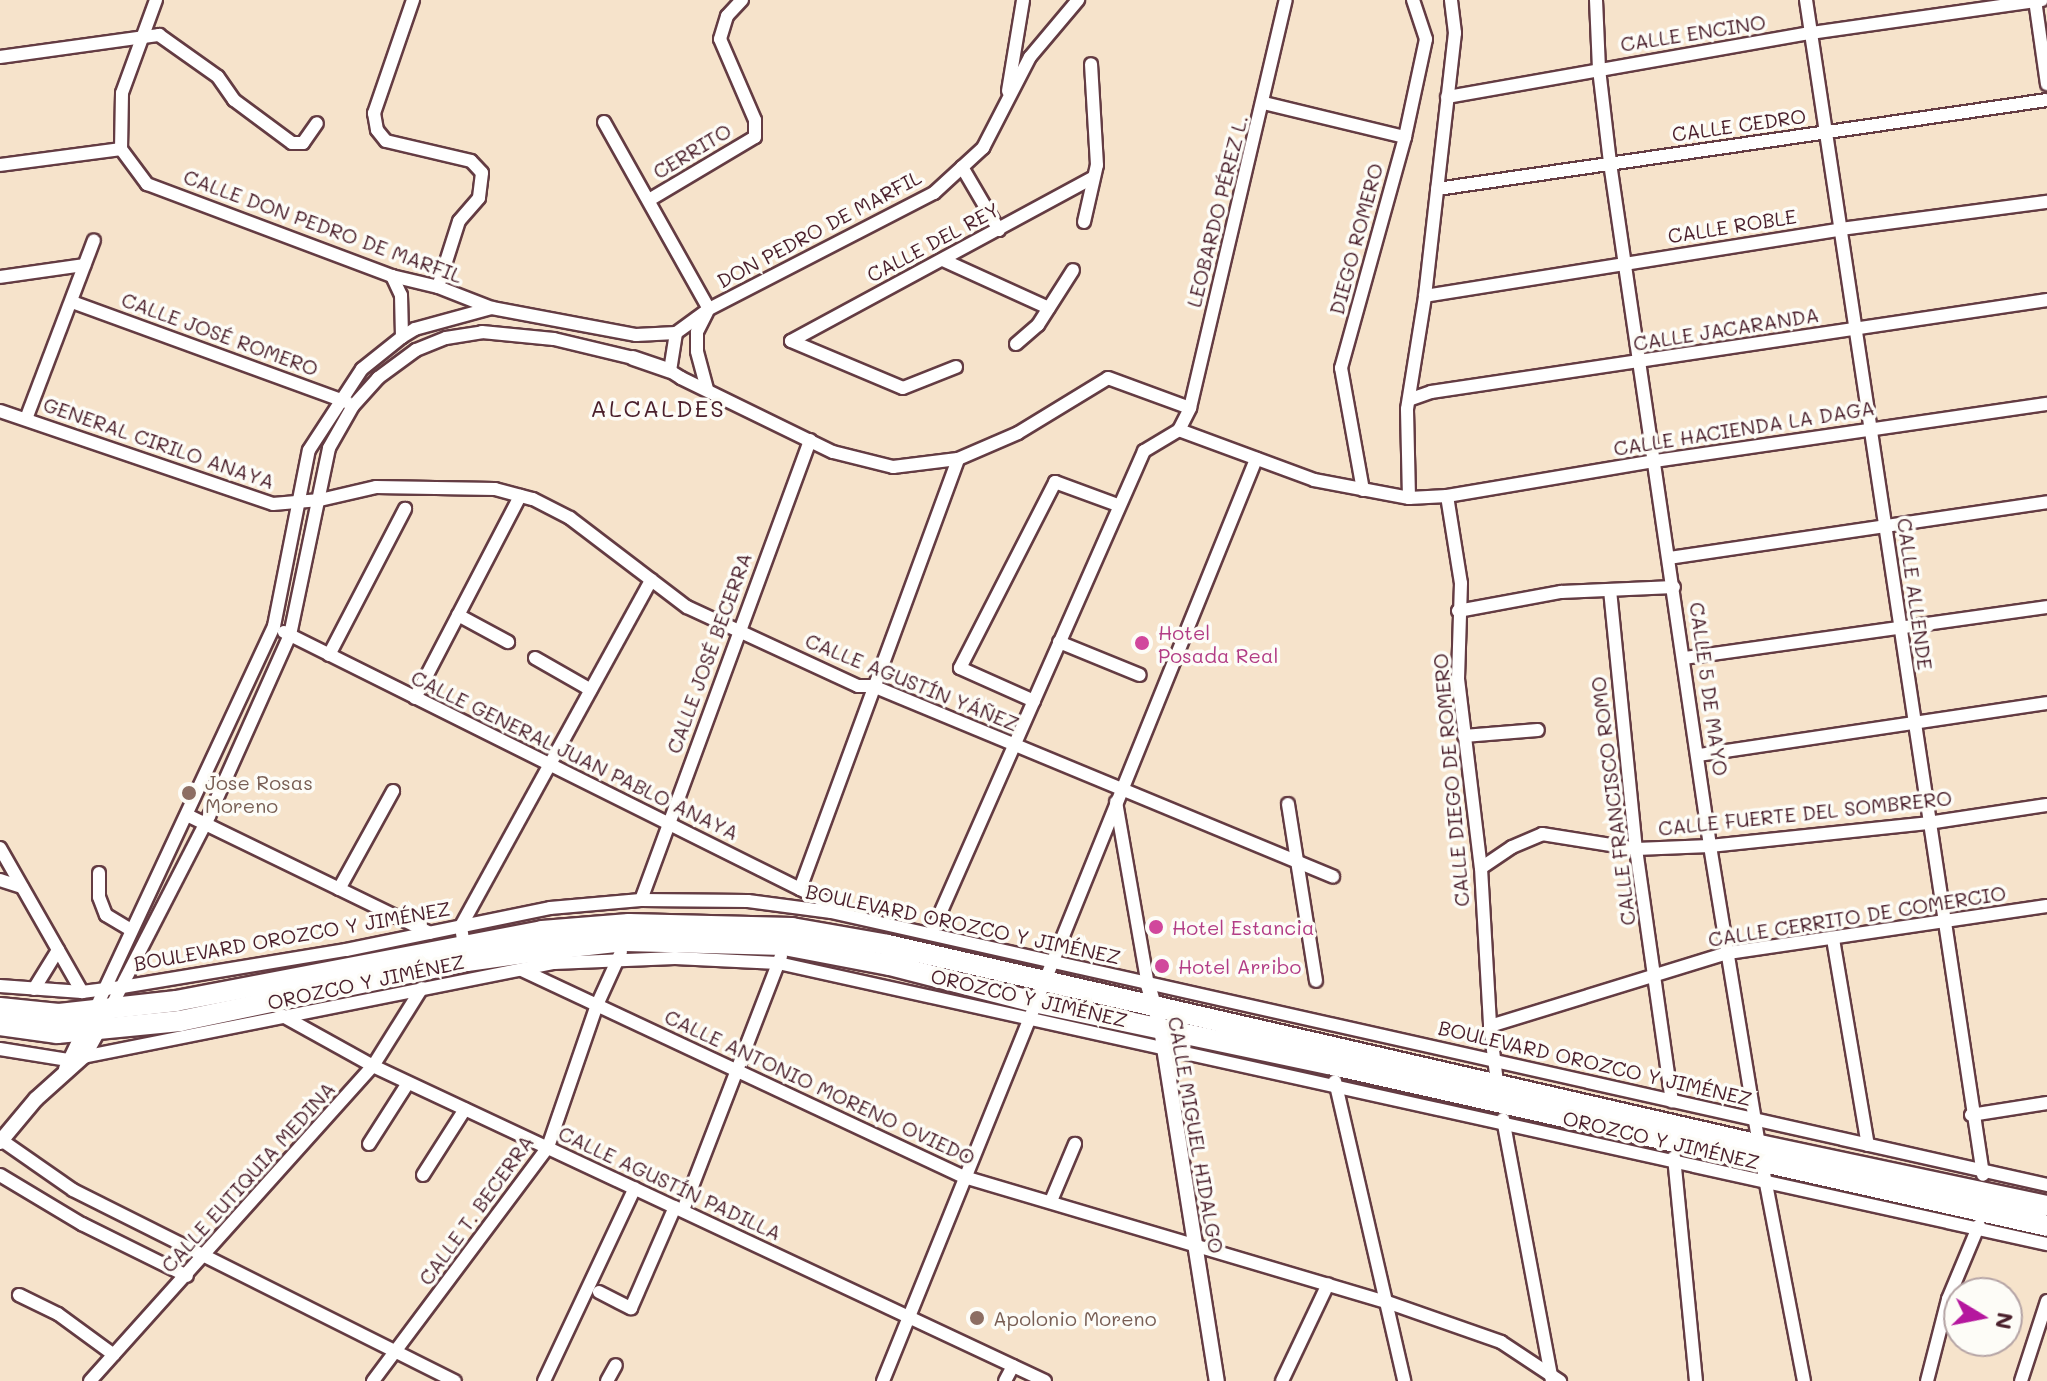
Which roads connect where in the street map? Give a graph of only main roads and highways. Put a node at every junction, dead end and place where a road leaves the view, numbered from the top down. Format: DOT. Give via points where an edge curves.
graph roads {
  1 [pos="464,944"];
  2 [pos="0,1008"];
  3 [pos="99,1013"];
  4 [pos="0,1025"];
  5 [pos="1326,1054"];
  6 [pos="1499,1094"];
  7 [pos="1763,1163"];
  8 [pos="2047,1206"];
  9 [pos="1982,1211"];
  10 [pos="2047,1226"];
  1 -- 3 [label="highway, OROZCO Y JIMÉNEZ" via="180,1021"];
  1 -- 5 [label="highway, OROZCO Y JIMÉNEZ" via="781,954 890,965 1032,1010 1162,1037"];
  1 -- 5 [label="highway, OROZCO Y JIMÉNEZ" via="629,924 792,928 1047,971"];
  2 -- 3 [label="highway, OROZCO Y JIMÉNEZ"];
  3 -- 4 [label="highway, OROZCO Y JIMÉNEZ" via="57,1033"];
  5 -- 6 [label="highway, OROZCO Y JIMÉNEZ"];
  6 -- 7 [label="highway, OROZCO Y JIMÉNEZ"];
  6 -- 7 [label="highway, OROZCO Y JIMÉNEZ" via="1673,1152"];
  7 -- 9 [label="highway, OROZCO Y JIMÉNEZ"];
  8 -- 9 [label="highway, OROZCO Y JIMÉNEZ"];
  9 -- 10 [label="highway, OROZCO Y JIMÉNEZ"];
}
